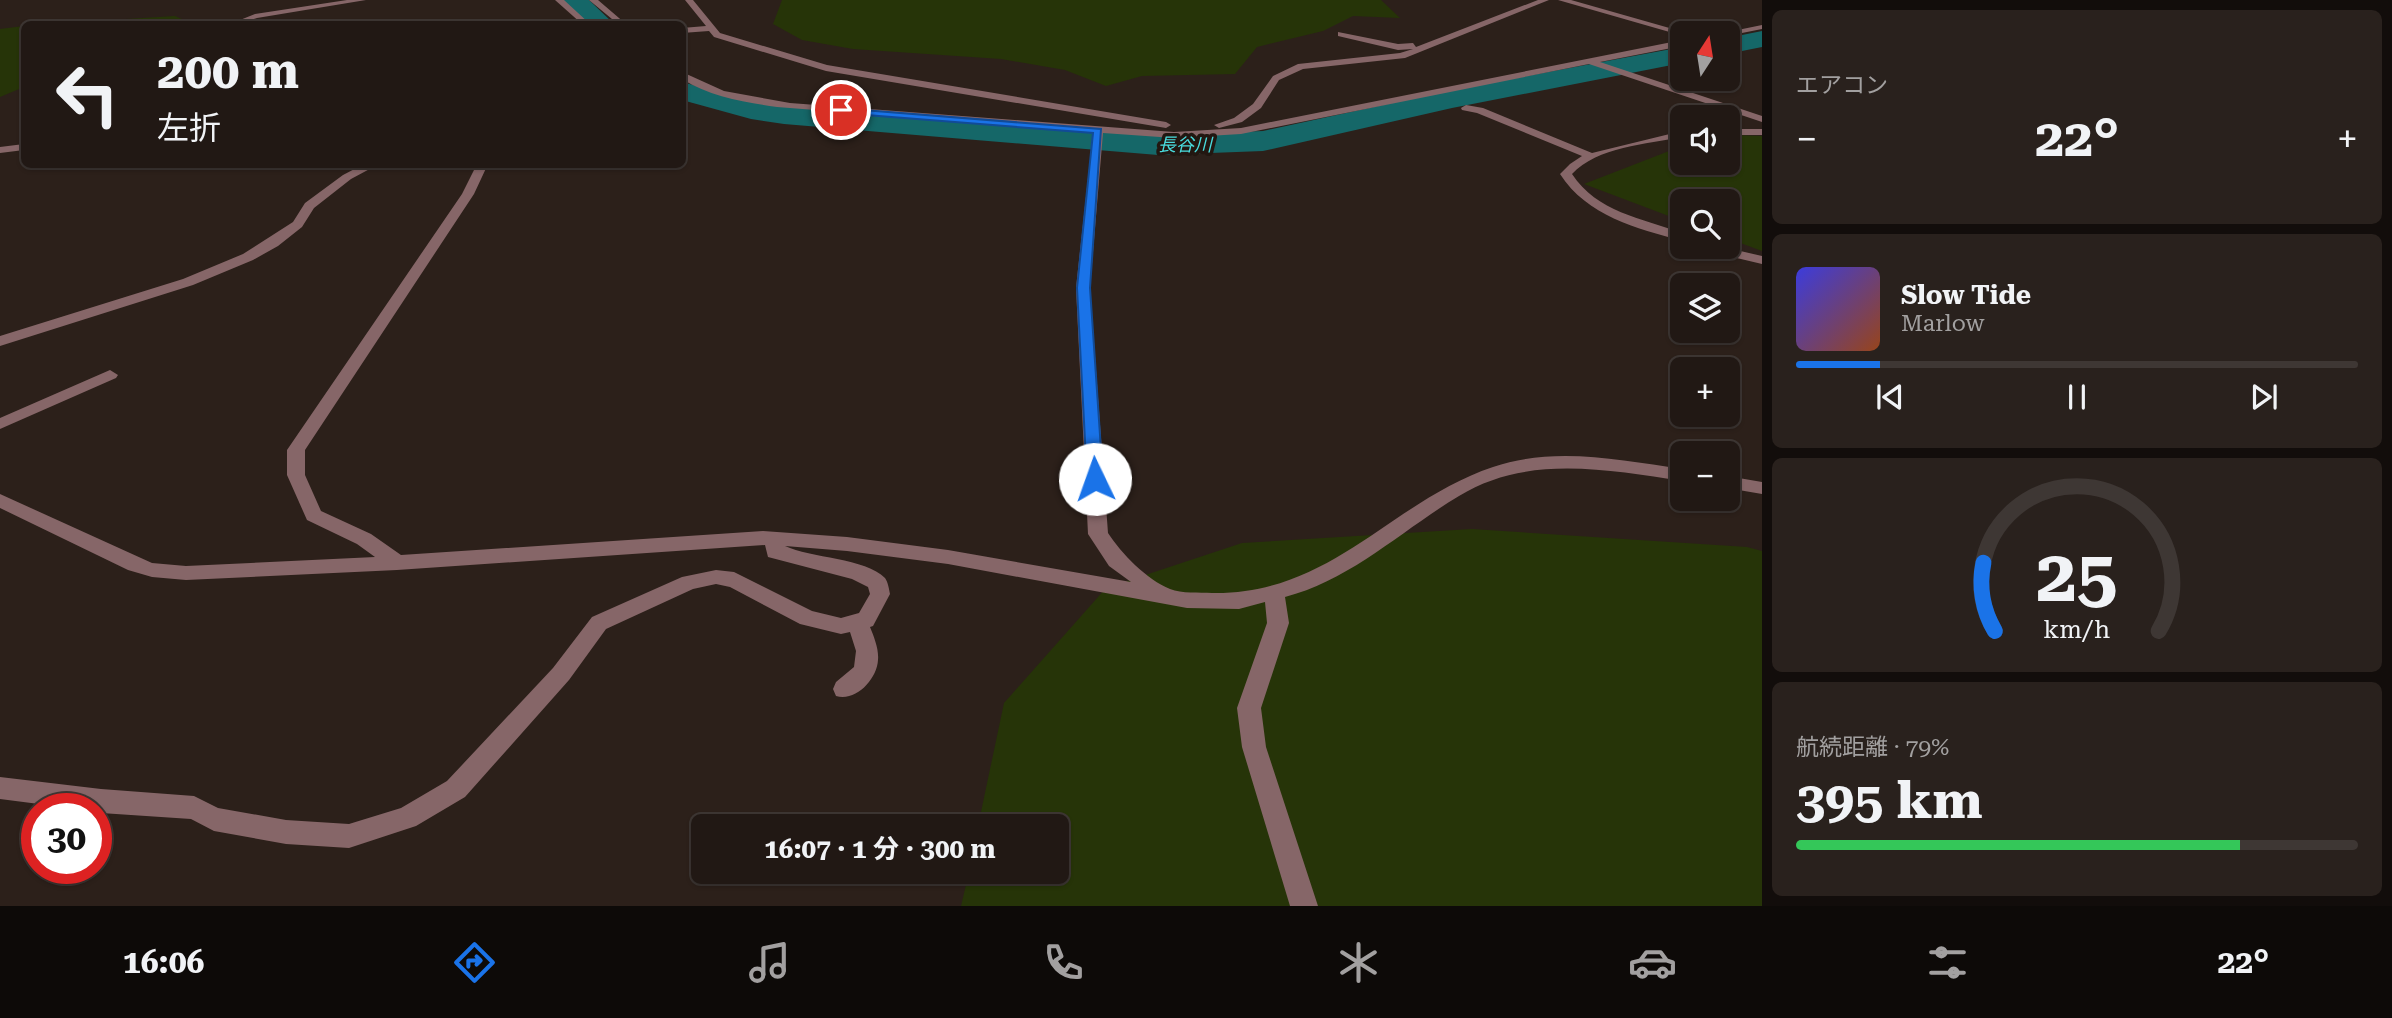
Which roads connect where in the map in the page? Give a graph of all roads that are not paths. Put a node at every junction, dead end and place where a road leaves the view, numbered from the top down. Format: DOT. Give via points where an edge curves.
graph roads {
  1 [pos="362,0"];
  2 [pos="559,0"];
  3 [pos="593,0"];
  4 [pos="689,0"];
  5 [pos="1545,0"];
  6 [pos="1562,0"];
  7 [pos="242,21"];
  8 [pos="583,21"];
  9 [pos="618,21"];
  10 [pos="1762,27"];
  11 [pos="712,28"];
  12 [pos="1670,29"];
  13 [pos="686,31"];
  14 [pos="1740,31"];
  15 [pos="1341,34"];
  16 [pos="1670,45"];
  17 [pos="1424,47"];
  18 [pos="1590,62"];
  19 [pos="686,77"];
  20 [pos="1466,108"];
  21 [pos="1115,116"];
  22 [pos="1762,119"];
  23 [pos="1098,131"];
  24 [pos="1115,132"];
  25 [pos="1740,132"];
  26 [pos="1762,132"];
  27 [pos="1670,137"];
  28 [pos="21,147"];
  29 [pos="0,150"];
  30 [pos="1591,156"];
  31 [pos="366,168"];
  32 [pos="481,168"];
  33 [pos="1670,233"];
  34 [pos="1740,255"];
  35 [pos="1762,260"];
  36 [pos="0,341"];
  37 [pos="110,374"];
  38 [pos="0,424"];
  39 [pos="1670,473"];
  40 [pos="1740,484"];
  41 [pos="1762,488"];
  42 [pos="0,499"];
  43 [pos="775,539"];
  44 [pos="397,564"];
  45 [pos="1274,592"];
  46 [pos="1166,597"];
  47 [pos="857,622"];
  48 [pos="844,689"];
  49 [pos="0,788"];
  50 [pos="1304,906"];
  1 -- 7 [label="street"];
  2 -- 8 [label="street"];
  3 -- 9 [label="street"];
  4 -- 11 [label="street"];
  5 -- 17 [label="street"];
  6 -- 12 [label="street"];
  10 -- 14 [label="street"];
  11 -- 13 [label="street"];
  11 -- 21 [label="street" via="729,41 861,76"];
  15 -- 17 [label="street" via="1398,47"];
  16 -- 18 [label="street"];
  17 -- 21 [label="street" via="1402,56 1301,66 1276,78 1257,106 1238,120 1221,125 1169,126"];
  18 -- 22 [label="street"];
  18 -- 24 [label="street" via="1241,131"];
  19 -- 23 [label="street" via="735,96 790,106"];
  20 -- 30 [label="street"];
  21 -- 24 [label="street"];
  23 -- 24 [label="street"];
  23 -- 46 [label="street" via="1083,288 1098,534 1116,561"];
  25 -- 26 [label="street"];
  27 -- 30 [label="street"];
  28 -- 29 [label="street"];
  30 -- 33 [label="street" via="1569,167 1566,174 1571,184 1621,218"];
  31 -- 36 [label="street" via="347,177 309,206 298,224 248,257 188,282"];
  32 -- 44 [label="street" via="296,450 296,475 314,515 364,539"];
  34 -- 35 [label="street"];
  37 -- 38 [label="street"];
  39 -- 45 [label="street" via="1602,463 1553,462 1498,471 1454,490 1356,557"];
  40 -- 41 [label="street"];
  42 -- 44 [label="street" via="152,570 186,573"];
  43 -- 44 [label="street"];
  43 -- 46 [label="street" via="948,557"];
  43 -- 47 [label="street" via="775,552 858,573 877,583 880,594 866,620"];
  45 -- 46 [label="street" via="1240,601"];
  45 -- 50 [label="street" via="1278,623 1249,708 1254,747"];
  47 -- 48 [label="street" via="867,664 859,681"];
  47 -- 49 [label="street" via="841,626 807,618 734,580 716,577 690,582 599,623 561,674 456,789 407,818 349,836 286,832 214,819 194,808"];
}
